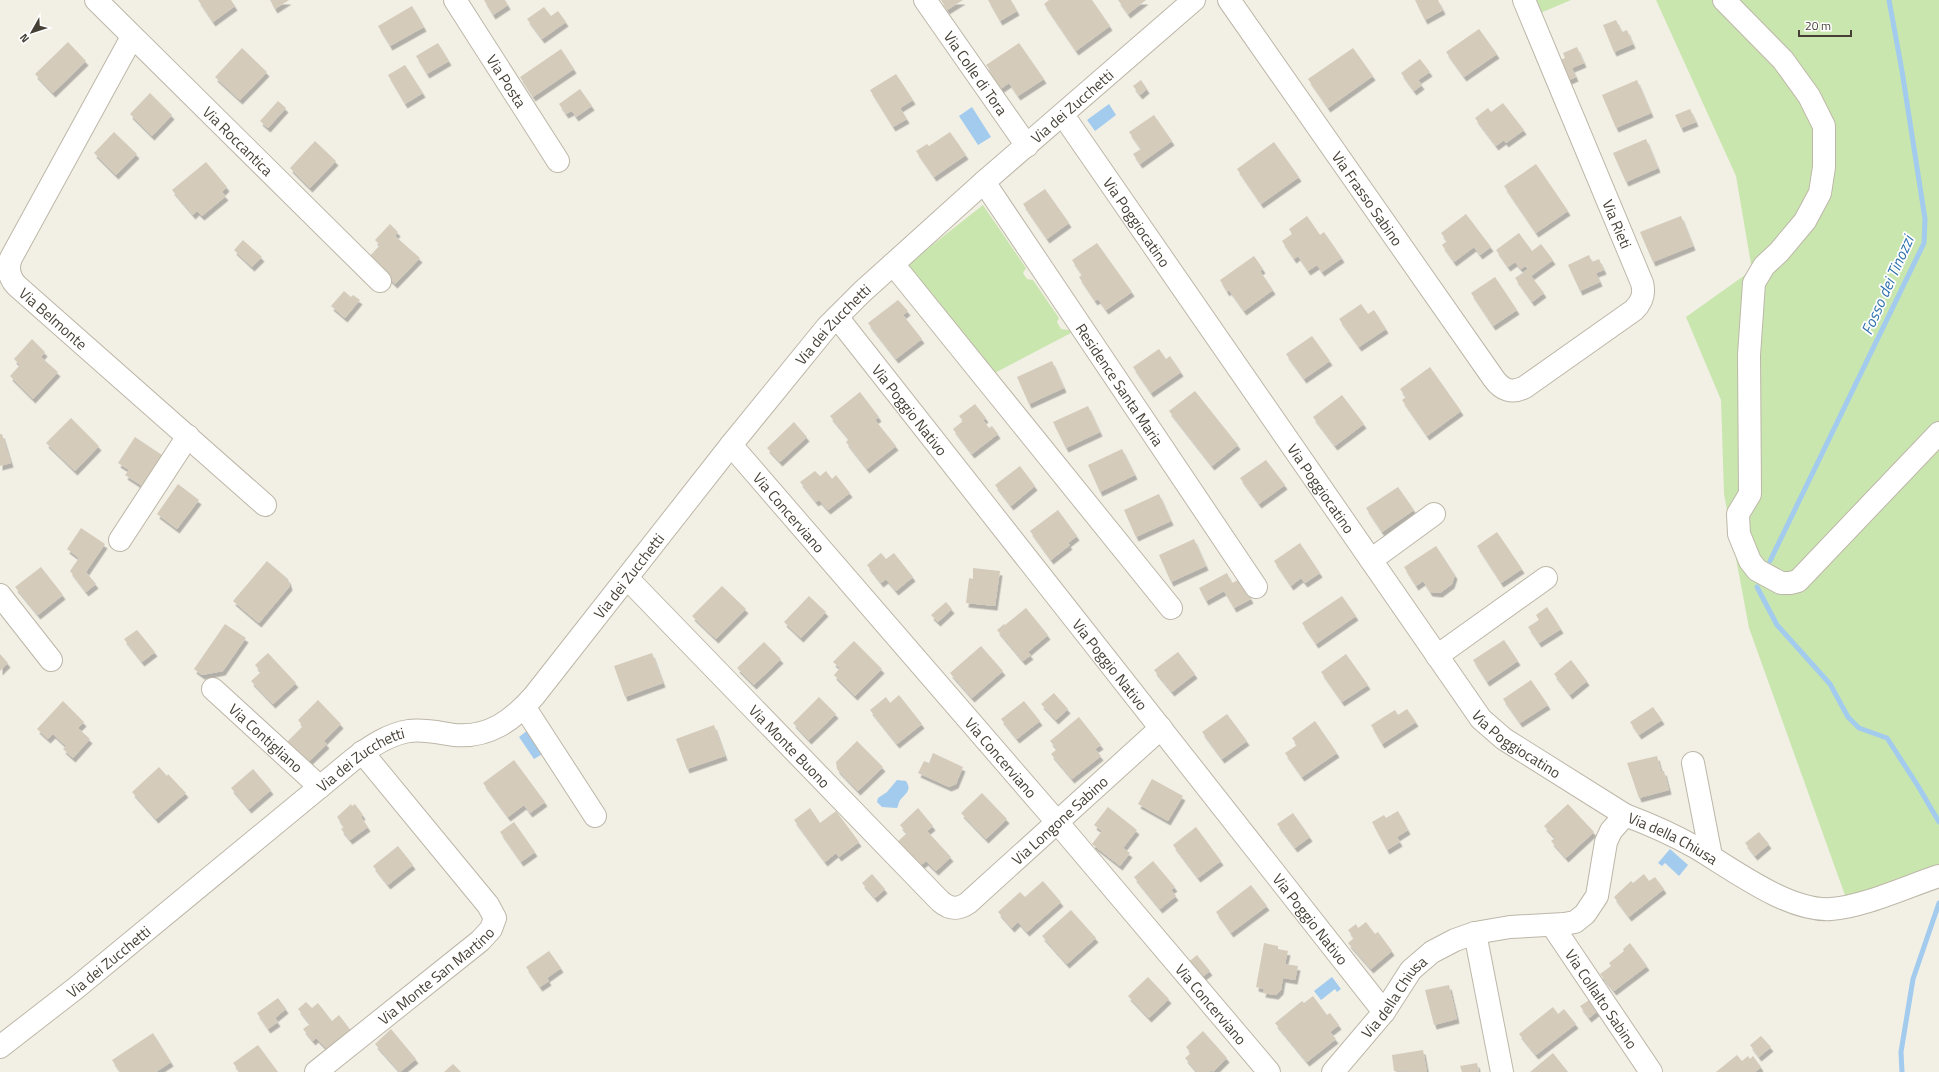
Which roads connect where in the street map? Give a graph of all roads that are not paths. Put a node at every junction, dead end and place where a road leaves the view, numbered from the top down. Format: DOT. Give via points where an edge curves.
graph roads {
  1 [pos="96,0"];
  2 [pos="455,0"];
  3 [pos="925,0"];
  4 [pos="1194,0"];
  5 [pos="1524,0"];
  6 [pos="1724,0"];
  7 [pos="1233,1"];
  8 [pos="132,37"];
  9 [pos="1063,115"];
  10 [pos="1026,146"];
  11 [pos="558,161"];
  12 [pos="984,182"];
  13 [pos="893,264"];
  14 [pos="380,281"];
  15 [pos="837,317"];
  16 [pos="1510,391"];
  17 [pos="1939,432"];
  18 [pos="188,436"];
  19 [pos="731,445"];
  20 [pos="265,505"];
  21 [pos="1434,514"];
  22 [pos="120,540"];
  23 [pos="1371,560"];
  24 [pos="627,578"];
  25 [pos="1546,578"];
  26 [pos="1256,587"];
  27 [pos="0,595"];
  28 [pos="1171,608"];
  29 [pos="1437,656"];
  30 [pos="51,660"];
  31 [pos="212,689"];
  32 [pos="524,708"];
  33 [pos="1161,728"];
  34 [pos="362,752"];
  35 [pos="1693,763"];
  36 [pos="320,787"];
  37 [pos="1625,815"];
  38 [pos="595,816"];
  39 [pos="1057,822"];
  40 [pos="1711,856"];
  41 [pos="1939,876"];
  42 [pos="955,908"];
  43 [pos="1552,925"];
  44 [pos="1475,933"];
  45 [pos="1384,1012"];
  46 [pos="0,1047"];
  47 [pos="316,1072"];
  48 [pos="1269,1072"];
  49 [pos="1333,1072"];
  50 [pos="1502,1072"];
  51 [pos="1650,1072"];
  1 -- 8 [label="street, Via Roccantica"];
  2 -- 11 [label="street, Via Posta"];
  3 -- 10 [label="street, Via Colle di Tora"];
  4 -- 9 [label="street, Via dei Zucchetti"];
  5 -- 16 [label="street, Via Rieti" via="1642,283 1643,292 1641,302 1634,310 1525,387"];
  6 -- 17 [label="street" via="1783,60 1809,96 1824,126 1824,167 1820,193 1805,221 1764,266 1754,283 1749,355 1750,494 1738,514 1739,534 1750,561 1757,570 1773,579 1790,584 1798,581"];
  7 -- 16 [label="street, Via Frasso Sabino" via="1494,379 1501,387"];
  8 -- 14 [label="street, Via Roccantica"];
  8 -- 18 [label="street, Via Belmonte" via="11,258 10,274 17,286"];
  9 -- 10 [label="street, Via dei Zucchetti"];
  9 -- 23 [label="street, Via Poggiocatino"];
  10 -- 12 [label="street, Via dei Zucchetti"];
  12 -- 13 [label="street, Via dei Zucchetti"];
  12 -- 26 [label="street, Residence Santa Maria"];
  13 -- 15 [label="street, Via dei Zucchetti"];
  13 -- 28 [label="street"];
  15 -- 19 [label="street, Via dei Zucchetti"];
  15 -- 33 [label="street, Via Poggio Nativo"];
  18 -- 20 [label="street, Via Belmonte"];
  18 -- 22 [label="street"];
  19 -- 24 [label="street, Via dei Zucchetti"];
  19 -- 39 [label="street, Via Concerviano"];
  21 -- 23 [label="street"];
  23 -- 29 [label="street, Via Poggiocatino"];
  24 -- 32 [label="street, Via dei Zucchetti"];
  24 -- 42 [label="street, Via Monte Buono" via="940,901"];
  25 -- 29 [label="street"];
  27 -- 30 [label="street"];
  29 -- 37 [label="street, Via Poggiocatino" via="1487,726"];
  31 -- 36 [label="street, Via Contigliano"];
  32 -- 34 [label="street, Via dei Zucchetti" via="505,723 485,733 470,735 404,732 384,739"];
  32 -- 38 [label="street"];
  33 -- 39 [label="street, Via Longone Sabino"];
  33 -- 45 [label="street, Via Poggio Nativo"];
  34 -- 36 [label="street, Via dei Zucchetti"];
  34 -- 47 [label="street, Via Monte San Martino" via="488,905 495,918 492,929 480,941"];
  35 -- 40 [label="street"];
  36 -- 46 [label="street, Via dei Zucchetti" via="76,988"];
  37 -- 40 [label="street, Via della Chiusa" via="1677,837"];
  37 -- 43 [label="street, Via della Chiusa" via="1611,831 1606,842 1600,883 1592,906 1575,922"];
  39 -- 42 [label="street, Via Longone Sabino" via="968,903"];
  39 -- 48 [label="street, Via Concerviano"];
  40 -- 41 [label="street, Via della Chiusa" via="1777,895 1816,909 1846,907"];
  43 -- 44 [label="street, Via della Chiusa" via="1504,927"];
  43 -- 51 [label="street, Via Collalto Sabino"];
  44 -- 45 [label="street, Via della Chiusa" via="1445,944 1421,960 1407,976"];
  44 -- 50 [label="street"];
  45 -- 49 [label="street, Via della Chiusa"];
}
